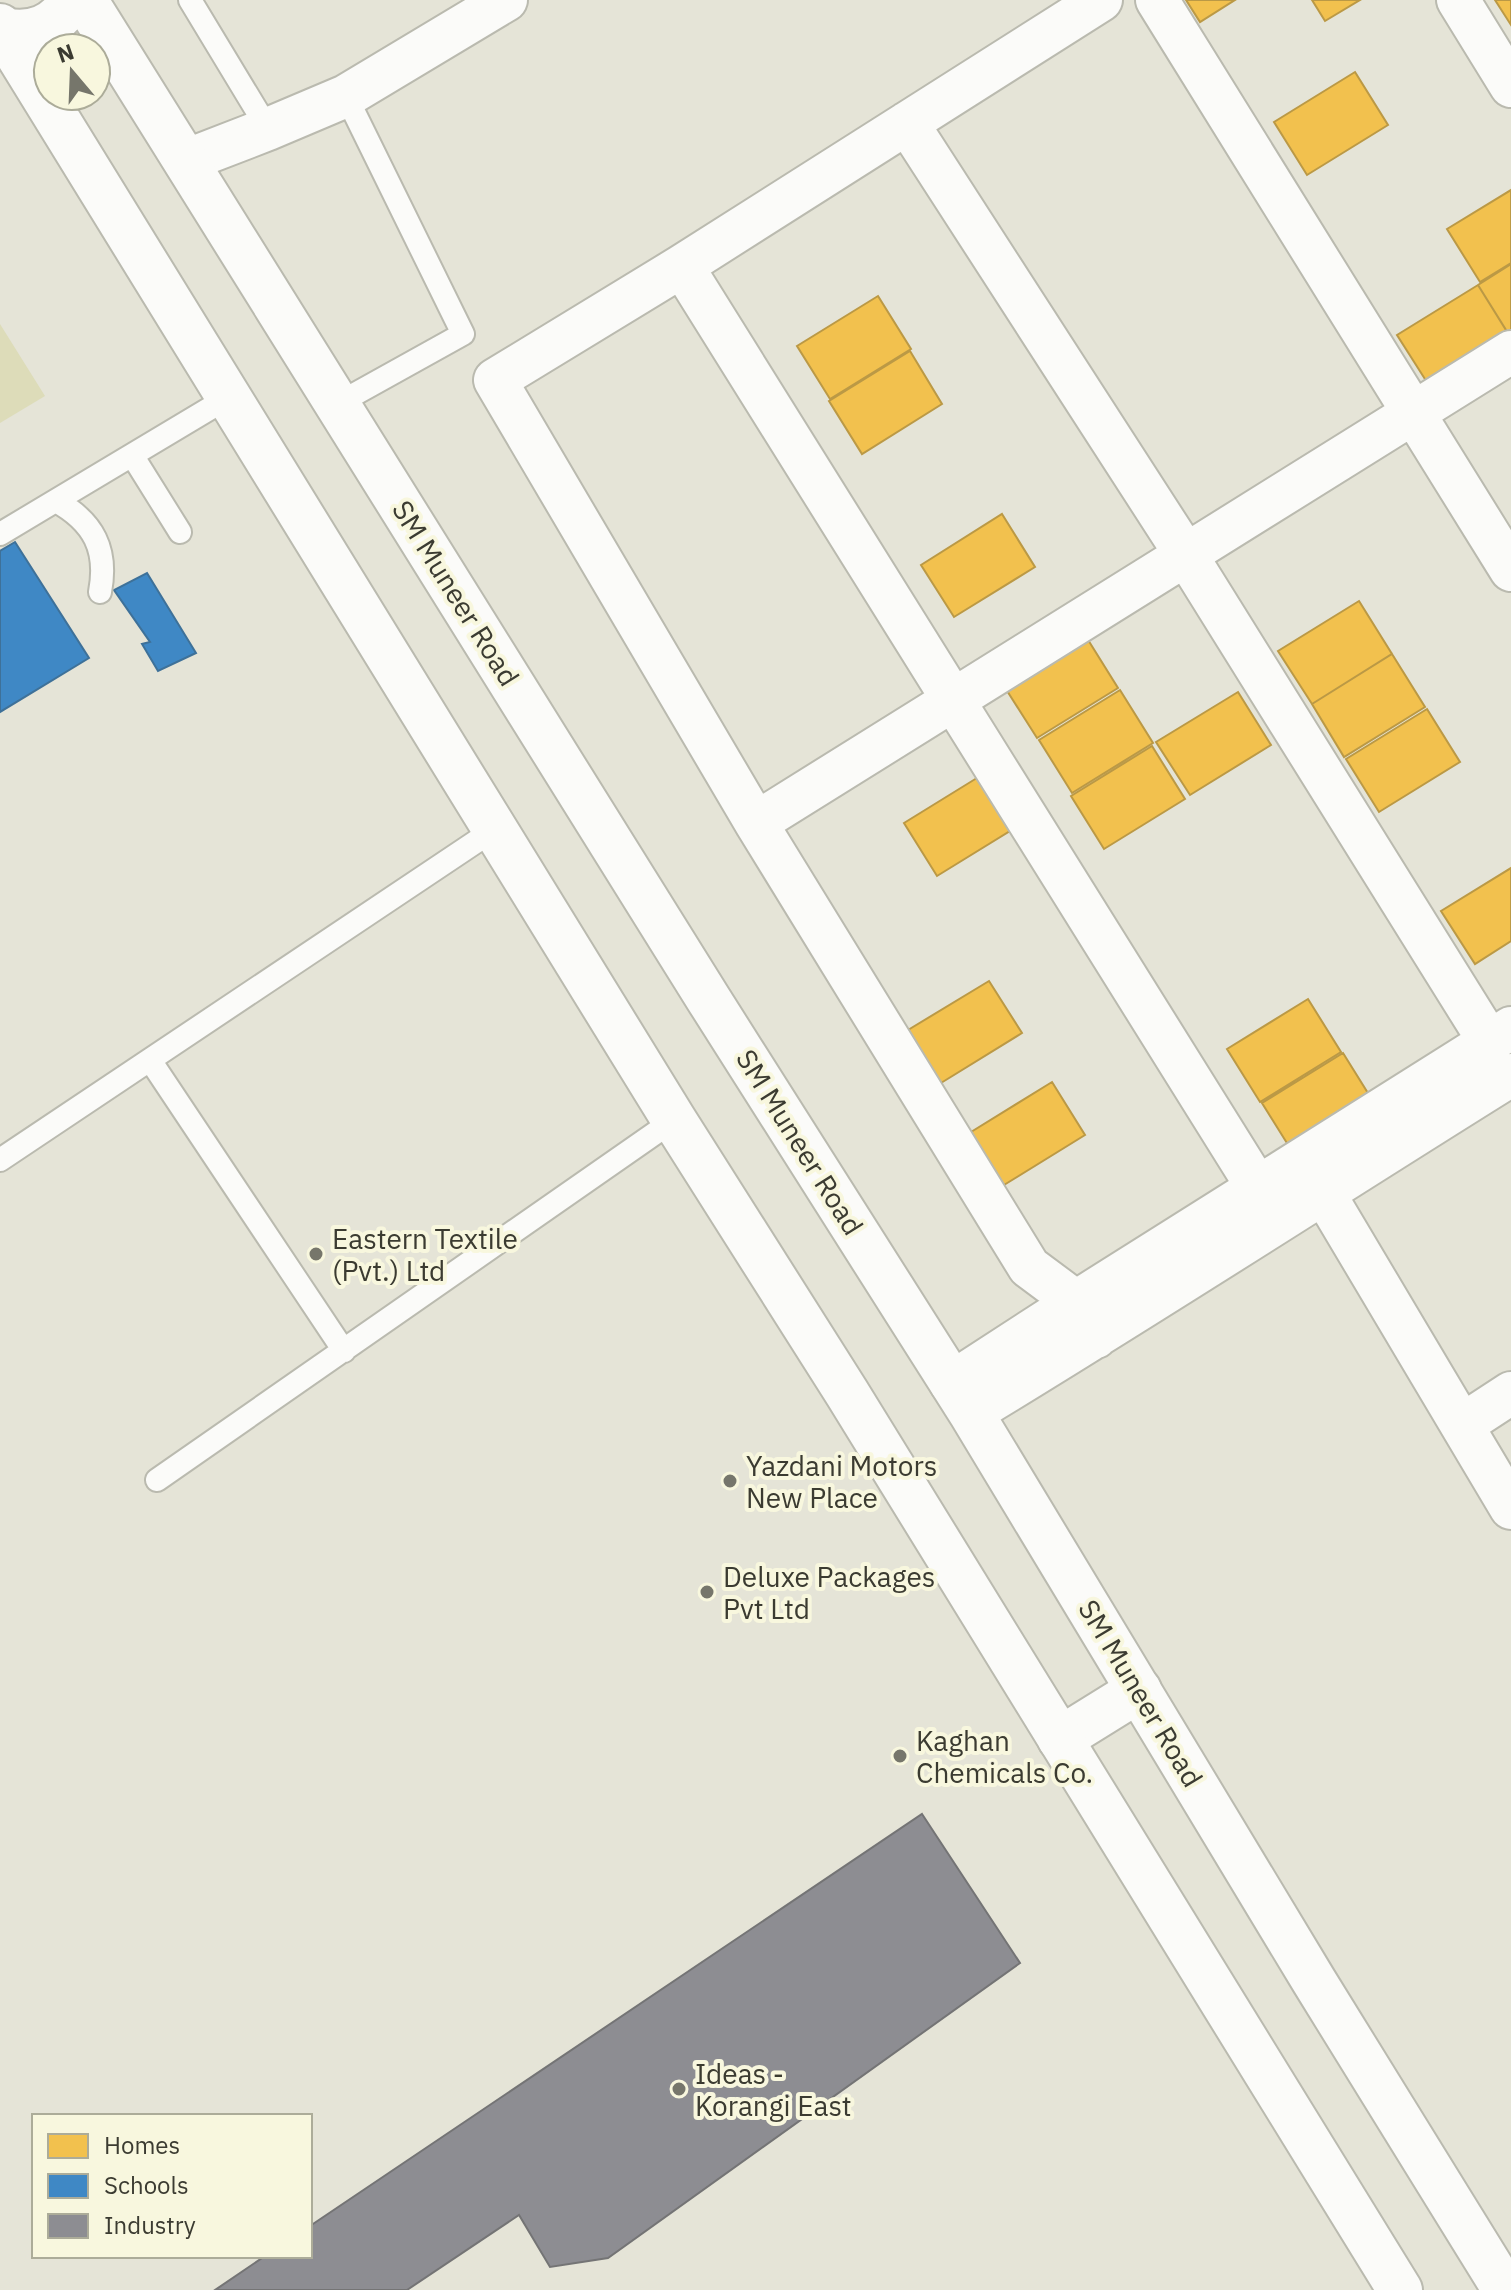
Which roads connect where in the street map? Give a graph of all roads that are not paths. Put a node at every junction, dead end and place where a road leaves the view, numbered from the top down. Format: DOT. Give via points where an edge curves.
graph roads {
  1 [pos="72,0"];
  2 [pos="85,0"];
  3 [pos="190,0"];
  4 [pos="506,0"];
  5 [pos="1101,0"];
  6 [pos="1157,0"];
  7 [pos="1458,0"];
  8 [pos="1,28"];
  9 [pos="98,32"];
  10 [pos="112,67"];
  11 [pos="32,71"];
  12 [pos="1511,86"];
  13 [pos="346,96"];
  14 [pos="61,112"];
  15 [pos="907,123"];
  16 [pos="268,129"];
  17 [pos="185,161"];
  18 [pos="682,266"];
  19 [pos="1511,352"];
  20 [pos="229,397"];
  21 [pos="337,404"];
  22 [pos="1415,412"];
  23 [pos="132,455"];
  24 [pos="56,501"];
  25 [pos="180,532"];
  26 [pos="0,534"];
  27 [pos="1186,555"];
  28 [pos="1511,570"];
  29 [pos="100,592"];
  30 [pos="953,700"];
  31 [pos="756,823"];
  32 [pos="495,829"];
  33 [pos="1504,1048"];
  34 [pos="150,1060"];
  35 [pos="674,1120"];
  36 [pos="0,1160"];
  37 [pos="1258,1188"];
  38 [pos="1323,1192"];
  39 [pos="1076,1302"];
  40 [pos="1096,1337"];
  41 [pos="344,1351"];
  42 [pos="1511,1393"];
  43 [pos="961,1398"];
  44 [pos="1462,1425"];
  45 [pos="157,1480"];
  46 [pos="1511,1508"];
  47 [pos="1139,1690"];
  48 [pos="1060,1739"];
  49 [pos="1400,2290"];
  50 [pos="1505,2290"];
  1 -- 8 [label="main road" via="63,15 35,31"];
  2 -- 9 [label="main road, SM Muneer Road"];
  3 -- 16 [label="lane"];
  4 -- 13 [label="street"];
  5 -- 15 [label="street"];
  6 -- 22 [label="street"];
  7 -- 12 [label="street"];
  8 -- 11 [label="main road"];
  10 -- 17 [label="main road, SM Muneer Road"];
  13 -- 16 [label="street"];
  13 -- 21 [label="lane" via="463,334"];
  14 -- 20 [label="main road"];
  15 -- 18 [label="street"];
  15 -- 27 [label="street"];
  16 -- 17 [label="street"];
  17 -- 21 [label="main road, SM Muneer Road"];
  18 -- 30 [label="street"];
  18 -- 31 [label="street" via="495,380"];
  19 -- 22 [label="street"];
  20 -- 23 [label="lane"];
  20 -- 32 [label="main road"];
  21 -- 43 [label="main road, SM Muneer Road"];
  22 -- 27 [label="street"];
  22 -- 28 [label="street"];
  23 -- 24 [label="lane"];
  23 -- 25 [label="lane"];
  24 -- 26 [label="lane"];
  24 -- 29 [label="lane" via="79,516 96,539 102,556"];
  27 -- 30 [label="street"];
  27 -- 33 [label="street"];
  30 -- 31 [label="street"];
  30 -- 37 [label="street"];
  31 -- 39 [label="street" via="1029,1267"];
  32 -- 34 [label="lane"];
  32 -- 35 [label="main road"];
  33 -- 37 [label="street"];
  33 -- 38 [label="street"];
  34 -- 36 [label="lane"];
  34 -- 41 [label="lane"];
  35 -- 41 [label="lane"];
  35 -- 48 [label="main road"];
  37 -- 39 [label="street"];
  38 -- 40 [label="street"];
  38 -- 44 [label="street"];
  39 -- 40 [label="street"];
  39 -- 43 [label="street"];
  40 -- 43 [label="street"];
  41 -- 45 [label="lane"];
  42 -- 44 [label="street"];
  43 -- 47 [label="main road, SM Muneer Road"];
  44 -- 46 [label="street"];
  47 -- 48 [label="main road"];
  47 -- 50 [label="main road, SM Muneer Road"];
  48 -- 49 [label="main road"];
}
